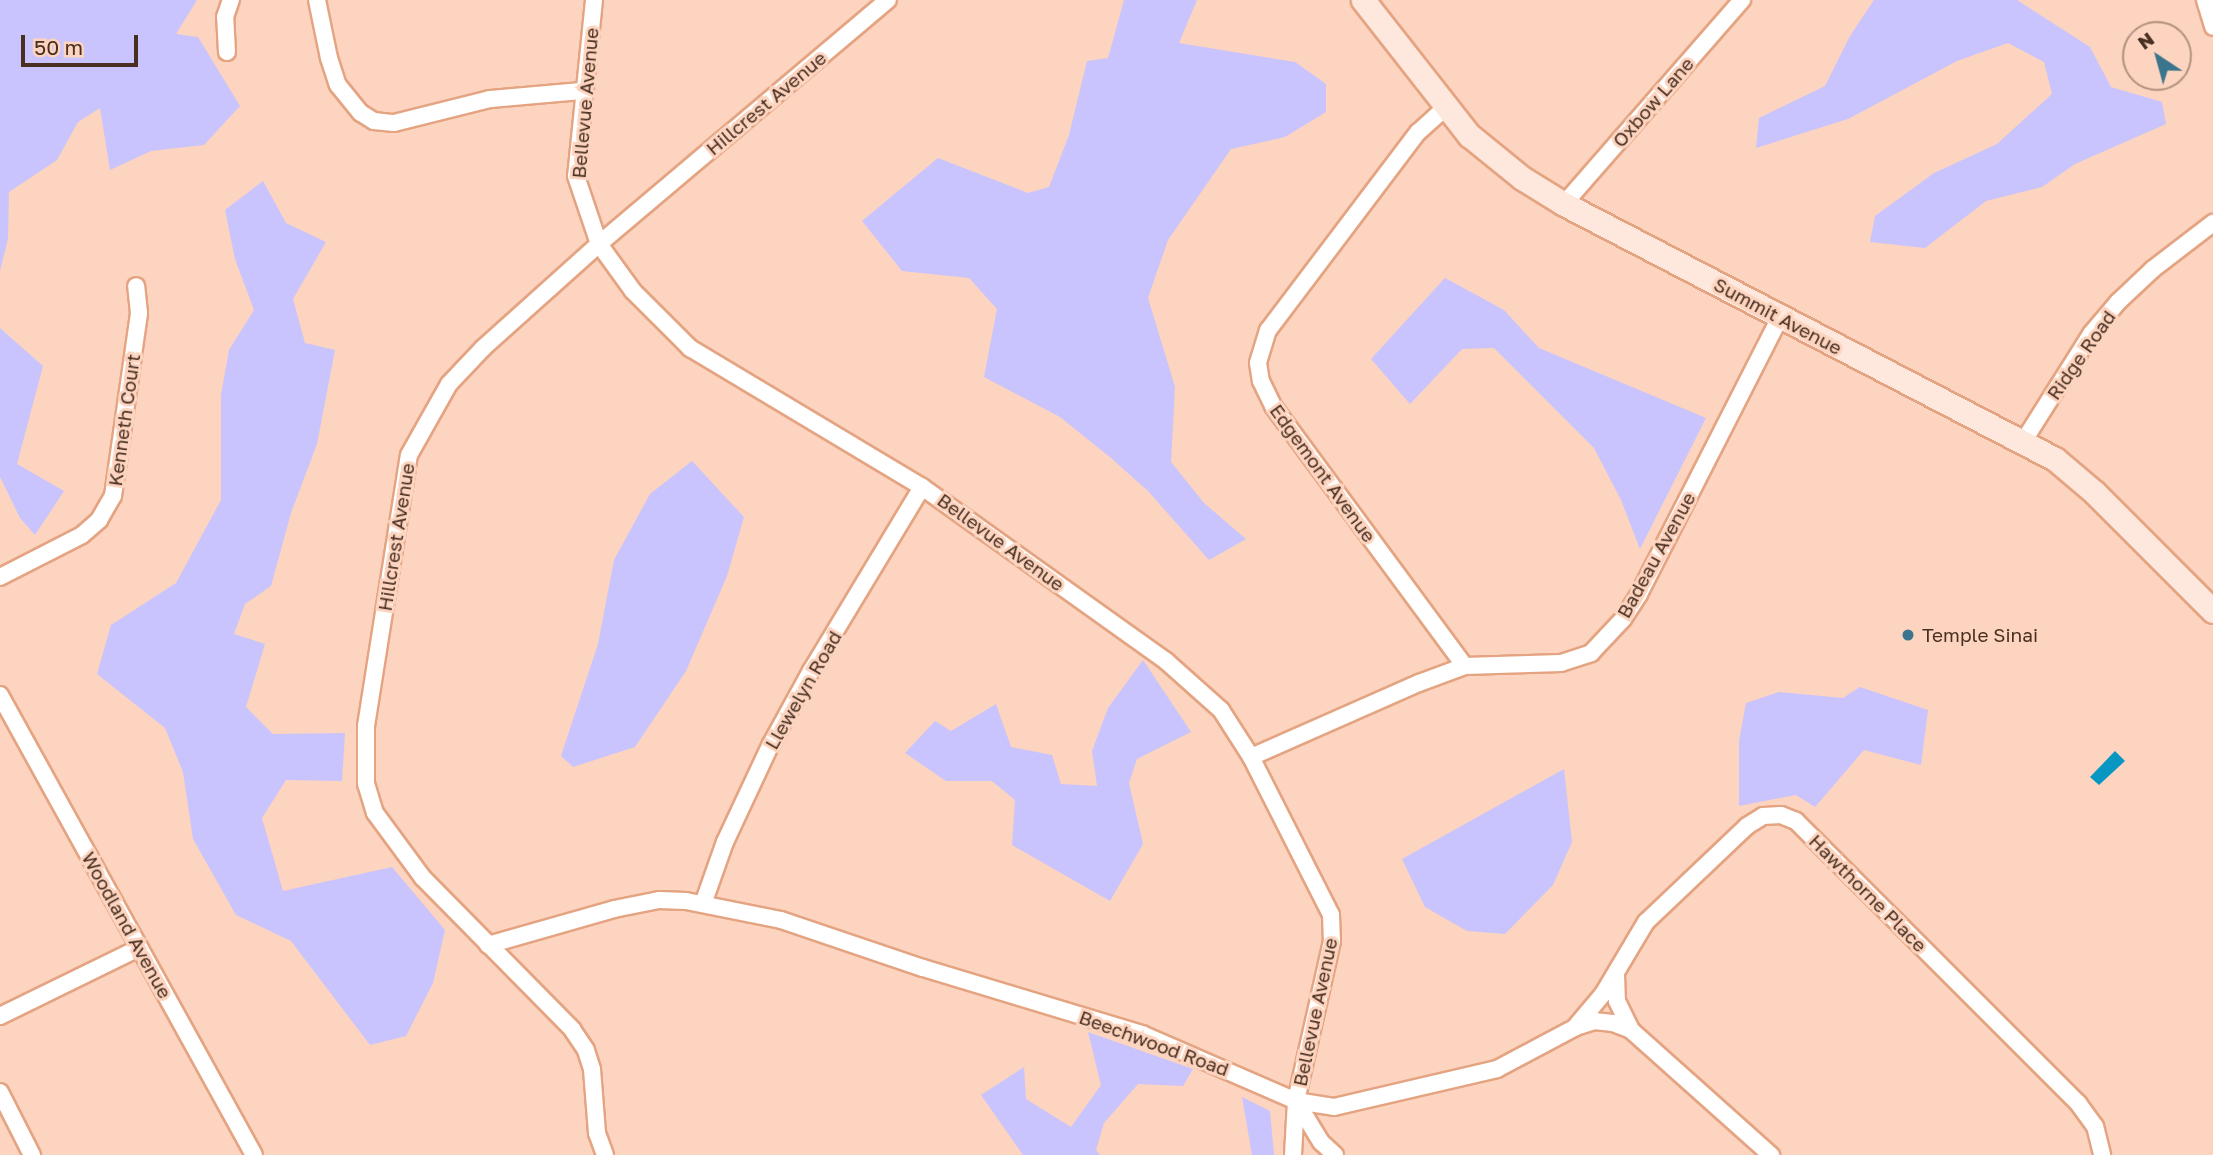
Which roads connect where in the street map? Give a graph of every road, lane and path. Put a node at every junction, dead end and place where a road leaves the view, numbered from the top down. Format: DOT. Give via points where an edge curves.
graph roads {
  1 [pos="231,0"];
  2 [pos="317,0"];
  3 [pos="594,0"];
  4 [pos="888,0"];
  5 [pos="1363,0"];
  6 [pos="1742,0"];
  7 [pos="2205,0"];
  8 [pos="2213,27"];
  9 [pos="228,51"];
  10 [pos="583,91"];
  11 [pos="1445,108"];
  12 [pos="1564,204"];
  13 [pos="2213,223"];
  14 [pos="599,244"];
  15 [pos="136,286"];
  16 [pos="1780,317"];
  17 [pos="2023,442"];
  18 [pos="922,486"];
  19 [pos="0,577"];
  20 [pos="2213,611"];
  21 [pos="1465,666"];
  22 [pos="0,695"];
  23 [pos="7,728"];
  24 [pos="1251,757"];
  25 [pos="703,904"];
  26 [pos="488,945"];
  27 [pos="139,948"];
  28 [pos="1616,974"];
  29 [pos="0,1016"];
  30 [pos="1576,1027"];
  31 [pos="1631,1030"];
  32 [pos="0,1092"];
  33 [pos="1296,1101"];
  34 [pos="32,1155"];
  35 [pos="254,1155"];
  36 [pos="605,1155"];
  37 [pos="1293,1155"];
  38 [pos="1335,1155"];
  39 [pos="1772,1155"];
  40 [pos="2102,1155"];
  1 -- 9 [label="street" via="225,17"];
  2 -- 10 [label="street" via="338,85 355,107 374,121 394,123 490,99"];
  3 -- 10 [label="street, Bellevue Avenue"];
  4 -- 14 [label="street, Hillcrest Avenue"];
  5 -- 11 [label="street, Summit Avenue"];
  6 -- 12 [label="street, Oxbow Lane"];
  7 -- 8 [label="street"];
  10 -- 14 [label="street, Bellevue Avenue" via="576,176"];
  11 -- 12 [label="street, Summit Avenue" via="1498,160"];
  11 -- 21 [label="street, Edgemont Avenue" via="1418,132 1268,330 1258,363 1273,406"];
  12 -- 16 [label="street, Summit Avenue"];
  13 -- 17 [label="street, Ridge Road" via="2118,302 2091,334"];
  14 -- 18 [label="street, Bellevue Avenue" via="633,291 690,348"];
  14 -- 26 [label="street, Hillcrest Avenue" via="449,384 409,455 404,482 366,726 366,784 375,813 402,852"];
  15 -- 19 [label="street, Kenneth Court" via="139,313 113,496 99,520 82,535"];
  16 -- 17 [label="street, Summit Avenue"];
  16 -- 21 [label="street, Badeau Avenue" via="1639,594 1607,639 1591,653 1561,663"];
  17 -- 20 [label="street, Summit Avenue" via="2054,459 2094,492"];
  18 -- 24 [label="street, Bellevue Avenue" via="1166,661 1221,710"];
  18 -- 25 [label="street, Llewelyn Road" via="771,744 725,842"];
  21 -- 24 [label="street, Badeau Avenue"];
  22 -- 23 [label="street, Woodland Avenue"];
  23 -- 27 [label="street, Woodland Avenue"];
  24 -- 33 [label="street, Bellevue Avenue" via="1331,915 1332,941"];
  25 -- 26 [label="street, Beechwood Road" via="659,900"];
  25 -- 33 [label="street, Beechwood Road" via="781,920 1142,1034"];
  26 -- 36 [label="street, Hillcrest Avenue" via="572,1029 586,1050 597,1133"];
  27 -- 29 [label="street"];
  27 -- 35 [label="street, Woodland Avenue"];
  28 -- 30 [label="street, Hawthorne Place"];
  28 -- 31 [label="street" via="1617,1001"];
  28 -- 40 [label="street, Hawthorne Place" via="1646,922 1747,825 1763,816 1780,815 1796,821 2078,1103 2095,1126"];
  30 -- 31 [label="street, Beechwood Road" via="1594,1021"];
  30 -- 33 [label="street, Beechwood Road" via="1497,1069 1466,1078 1334,1107"];
  31 -- 39 [label="street, Beechwood Road"];
  32 -- 34 [label="street"];
  33 -- 37 [label="street, Bellevue Avenue"];
  33 -- 38 [label="street" via="1321,1142"];
}
